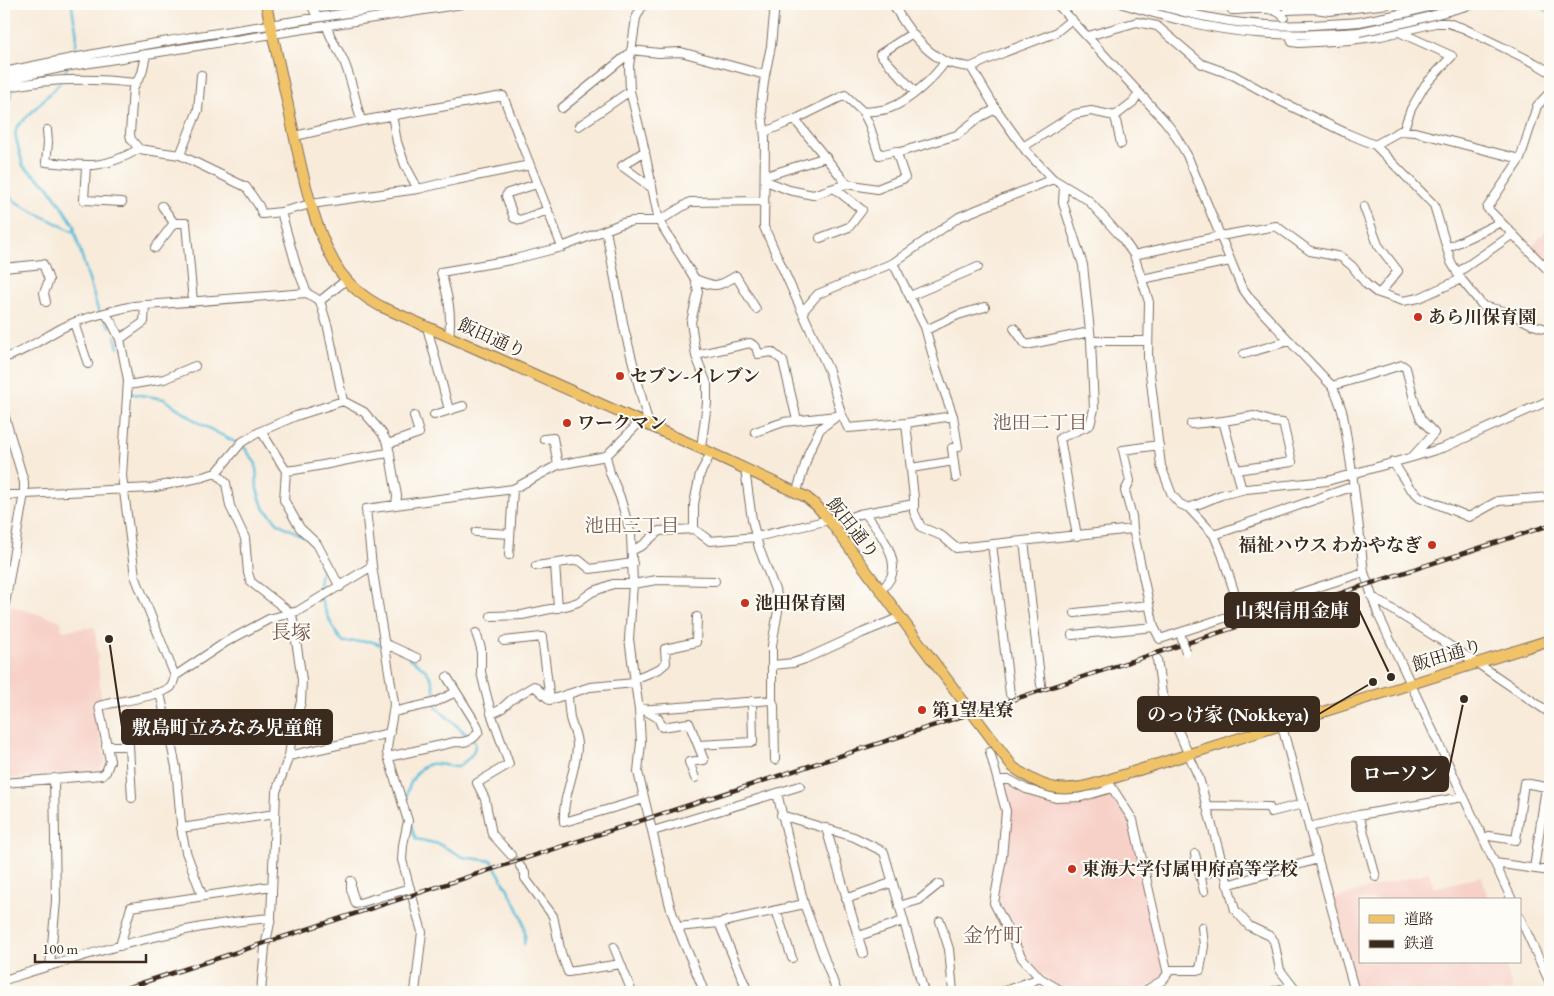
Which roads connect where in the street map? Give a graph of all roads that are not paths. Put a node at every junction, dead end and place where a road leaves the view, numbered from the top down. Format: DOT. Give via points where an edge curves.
graph roads {
  1 [pos="266,4"];
  2 [pos="311,4"];
  3 [pos="406,4"];
  4 [pos="462,4"];
  5 [pos="632,4"];
  6 [pos="763,4"];
  7 [pos="892,4"];
  8 [pos="1057,4"];
  9 [pos="1123,4"];
  10 [pos="1155,4"];
  11 [pos="1183,4"];
  12 [pos="1388,4"];
  13 [pos="1398,4"];
  14 [pos="1439,4"];
  15 [pos="1474,4"];
  16 [pos="642,6"];
  17 [pos="775,6"];
  18 [pos="1232,10"];
  19 [pos="1184,13"];
  20 [pos="1286,14"];
  21 [pos="1158,15"];
  22 [pos="317,17"];
  23 [pos="1072,19"];
  24 [pos="270,23"];
  25 [pos="327,26"];
  26 [pos="1155,26"];
  27 [pos="1415,28"];
  28 [pos="1399,32"];
  29 [pos="273,34"];
  30 [pos="912,34"];
  31 [pos="1290,34"];
  32 [pos="1088,36"];
  33 [pos="1410,37"];
  34 [pos="631,51"];
  35 [pos="146,55"];
  36 [pos="945,62"];
  37 [pos="971,67"];
  38 [pos="4,72"];
  39 [pos="1550,72"];
  40 [pos="200,75"];
  41 [pos="765,75"];
  42 [pos="4,80"];
  43 [pos="136,83"];
  44 [pos="4,88"];
  45 [pos="630,91"];
  46 [pos="915,92"];
  47 [pos="1550,92"];
  48 [pos="1139,93"];
  49 [pos="562,108"];
  50 [pos="996,109"];
  51 [pos="863,112"];
  52 [pos="392,115"];
  53 [pos="1114,116"];
  54 [pos="795,120"];
  55 [pos="361,121"];
  56 [pos="579,126"];
  57 [pos="47,130"];
  58 [pos="1403,131"];
  59 [pos="764,132"];
  60 [pos="295,136"];
  61 [pos="1121,144"];
  62 [pos="1374,145"];
  63 [pos="1023,147"];
  64 [pos="139,149"];
  65 [pos="645,151"];
  66 [pos="897,154"];
  67 [pos="180,155"];
  68 [pos="826,157"];
  69 [pos="1520,159"];
  70 [pos="530,165"];
  71 [pos="86,166"];
  72 [pos="766,179"];
  73 [pos="1053,179"];
  74 [pos="537,184"];
  75 [pos="847,184"];
  76 [pos="1064,186"];
  77 [pos="652,188"];
  78 [pos="834,188"];
  79 [pos="418,189"];
  80 [pos="764,201"];
  81 [pos="122,202"];
  82 [pos="311,204"];
  83 [pos="162,206"];
  84 [pos="1364,207"];
  85 [pos="548,210"];
  86 [pos="280,212"];
  87 [pos="659,221"];
  88 [pos="1501,222"];
  89 [pos="174,223"];
  90 [pos="606,230"];
  91 [pos="1513,234"];
  92 [pos="1220,236"];
  93 [pos="820,238"];
  94 [pos="562,247"];
  95 [pos="156,248"];
  96 [pos="1447,248"];
  97 [pos="1134,255"];
  98 [pos="1230,261"];
  99 [pos="893,263"];
  100 [pos="4,268"];
  101 [pos="978,268"];
  102 [pos="1550,272"];
  103 [pos="1459,276"];
  104 [pos="1142,278"];
  105 [pos="695,279"];
  106 [pos="346,280"];
  107 [pos="307,292"];
  108 [pos="1380,293"];
  109 [pos="910,296"];
  110 [pos="320,301"];
  111 [pos="46,302"];
  112 [pos="193,302"];
  113 [pos="145,306"];
  114 [pos="986,306"];
  115 [pos="756,309"];
  116 [pos="803,311"];
  117 [pos="105,313"];
  118 [pos="74,323"];
  119 [pos="427,327"];
  120 [pos="1014,328"];
  121 [pos="926,330"];
  122 [pos="1550,330"];
  123 [pos="1090,332"];
  124 [pos="449,337"];
  125 [pos="120,340"];
  126 [pos="1091,341"];
  127 [pos="1148,341"];
  128 [pos="1289,341"];
  129 [pos="1244,354"];
  130 [pos="696,355"];
  131 [pos="4,358"];
  132 [pos="88,364"];
  133 [pos="195,366"];
  134 [pos="128,385"];
  135 [pos="1332,386"];
  136 [pos="1550,400"];
  137 [pos="343,401"];
  138 [pos="463,406"];
  139 [pos="449,410"];
  140 [pos="4,414"];
  141 [pos="434,415"];
  142 [pos="839,415"];
  143 [pos="414,416"];
  144 [pos="953,416"];
  145 [pos="797,420"];
  146 [pos="1223,421"];
  147 [pos="906,422"];
  148 [pos="644,424"];
  149 [pos="1191,424"];
  150 [pos="261,431"];
  151 [pos="755,432"];
  152 [pos="544,439"];
  153 [pos="388,444"];
  154 [pos="1159,445"];
  155 [pos="701,448"];
  156 [pos="390,453"];
  157 [pos="711,453"];
  158 [pos="606,456"];
  159 [pos="1413,456"];
  160 [pos="954,461"];
  161 [pos="1393,462"];
  162 [pos="558,465"];
  163 [pos="911,468"];
  164 [pos="745,469"];
  165 [pos="1236,470"];
  166 [pos="286,471"];
  167 [pos="216,473"];
  168 [pos="1353,474"];
  169 [pos="956,478"];
  170 [pos="1354,486"];
  171 [pos="513,489"];
  172 [pos="124,490"];
  173 [pos="1242,490"];
  174 [pos="796,492"];
  175 [pos="24,493"];
  176 [pos="4,495"];
  177 [pos="1550,497"];
  178 [pos="914,504"];
  179 [pos="396,505"];
  180 [pos="1189,508"];
  181 [pos="865,513"];
  182 [pos="831,522"];
  183 [pos="694,529"];
  184 [pos="1133,529"];
  185 [pos="476,532"];
  186 [pos="510,534"];
  187 [pos="1214,534"];
  188 [pos="1077,536"];
  189 [pos="756,537"];
  190 [pos="1024,541"];
  191 [pos="992,544"];
  192 [pos="633,550"];
  193 [pos="509,555"];
  194 [pos="633,563"];
  195 [pos="555,564"];
  196 [pos="372,566"];
  197 [pos="536,566"];
  198 [pos="1364,572"];
  199 [pos="715,581"];
  200 [pos="633,584"];
  201 [pos="340,587"];
  202 [pos="881,591"];
  203 [pos="1371,596"];
  204 [pos="5,604"];
  205 [pos="1149,605"];
  206 [pos="558,608"];
  207 [pos="1075,612"];
  208 [pos="1241,613"];
  209 [pos="292,614"];
  210 [pos="492,616"];
  211 [pos="697,617"];
  212 [pos="901,617"];
  213 [pos="1154,627"];
  214 [pos="476,633"];
  215 [pos="1072,635"];
  216 [pos="1181,636"];
  217 [pos="1550,640"];
  218 [pos="504,641"];
  219 [pos="384,643"];
  220 [pos="1186,652"];
  221 [pos="417,658"];
  222 [pos="1157,659"];
  223 [pos="1477,663"];
  224 [pos="773,665"];
  225 [pos="174,676"];
  226 [pos="447,677"];
  227 [pos="635,681"];
  228 [pos="1411,684"];
  229 [pos="1040,685"];
  230 [pos="456,692"];
  231 [pos="160,693"];
  232 [pos="568,694"];
  233 [pos="1010,694"];
  234 [pos="550,700"];
  235 [pos="772,700"];
  236 [pos="752,701"];
  237 [pos="640,709"];
  238 [pos="393,712"];
  239 [pos="1550,713"];
  240 [pos="491,714"];
  241 [pos="1282,726"];
  242 [pos="390,733"];
  243 [pos="106,746"];
  244 [pos="698,746"];
  245 [pos="990,752"];
  246 [pos="1189,754"];
  247 [pos="289,756"];
  248 [pos="388,757"];
  249 [pos="775,760"];
  250 [pos="54,778"];
  251 [pos="695,778"];
  252 [pos="998,780"];
  253 [pos="4,783"];
  254 [pos="1107,783"];
  255 [pos="800,786"];
  256 [pos="776,793"];
  257 [pos="1463,797"];
  258 [pos="132,798"];
  259 [pos="644,798"];
  260 [pos="1303,804"];
  261 [pos="1206,806"];
  262 [pos="275,814"];
  263 [pos="781,815"];
  264 [pos="1359,815"];
  265 [pos="1309,827"];
  266 [pos="181,828"];
  267 [pos="826,828"];
  268 [pos="653,831"];
  269 [pos="1483,838"];
  270 [pos="1194,854"];
  271 [pos="511,855"];
  272 [pos="1318,859"];
  273 [pos="1495,863"];
  274 [pos="520,866"];
  275 [pos="1534,869"];
  276 [pos="1222,870"];
  277 [pos="1550,871"];
  278 [pos="1200,875"];
  279 [pos="1376,877"];
  280 [pos="351,881"];
  281 [pos="892,884"];
  282 [pos="939,884"];
  283 [pos="1227,885"];
  284 [pos="272,886"];
  285 [pos="410,888"];
  286 [pos="1204,891"];
  287 [pos="202,895"];
  288 [pos="1511,898"];
  289 [pos="846,899"];
  290 [pos="804,904"];
  291 [pos="899,906"];
  292 [pos="776,910"];
  293 [pos="271,918"];
  294 [pos="903,921"];
  295 [pos="940,921"];
  296 [pos="1522,922"];
  297 [pos="719,923"];
  298 [pos="677,927"];
  299 [pos="1202,927"];
  300 [pos="858,936"];
  301 [pos="120,946"];
  302 [pos="614,947"];
  303 [pos="863,953"];
  304 [pos="792,958"];
  305 [pos="621,964"];
  306 [pos="50,966"];
  307 [pos="1167,970"];
  308 [pos="1548,975"];
  309 [pos="1040,978"];
  310 [pos="4,980"];
  311 [pos="1027,983"];
  312 [pos="1550,983"];
  313 [pos="1295,989"];
  314 [pos="260,992"];
  315 [pos="415,992"];
  316 [pos="632,992"];
  317 [pos="704,992"];
  318 [pos="748,992"];
  319 [pos="837,992"];
  320 [pos="924,992"];
  321 [pos="953,992"];
  322 [pos="1002,992"];
  323 [pos="1032,992"];
  324 [pos="1062,992"];
  325 [pos="1143,992"];
  326 [pos="1270,992"];
  327 [pos="1355,992"];
  1 -- 24 [label="main road, 飯田通り"];
  2 -- 22 [label="street"];
  3 -- 22 [label="street"];
  4 -- 25 [label="street"];
  5 -- 16 [label="street"];
  6 -- 17 [label="street"];
  7 -- 30 [label="street"];
  8 -- 23 [label="street"];
  9 -- 21 [label="street"];
  10 -- 19 [label="street"];
  11 -- 19 [label="street"];
  12 -- 20 [label="street"];
  13 -- 27 [label="street"];
  14 -- 20 [label="street, bridge" via="1359,22 1316,25"];
  15 -- 31 [label="street, bridge" via="1360,32"];
  16 -- 34 [label="street" via="636,18"];
  17 -- 41 [label="street" via="772,46"];
  18 -- 20 [label="street" via="1272,10"];
  19 -- 20 [label="street" via="1258,24"];
  21 -- 26 [label="street"];
  21 -- 31 [label="street" via="1255,33"];
  22 -- 24 [label="street"];
  23 -- 32 [label="street"];
  23 -- 37 [label="street" via="1055,33"];
  24 -- 29 [label="main road, 飯田通り"];
  24 -- 38 [label="street"];
  25 -- 29 [label="street"];
  25 -- 55 [label="street" via="346,65"];
  26 -- 32 [label="street" via="1137,22"];
  26 -- 62 [label="street" via="1202,64 1233,75 1293,108"];
  27 -- 28 [label="street"];
  27 -- 33 [label="street"];
  27 -- 39 [label="street" via="1435,23 1463,28"];
  28 -- 31 [label="street" via="1350,40 1299,43 1292,42"];
  28 -- 33 [label="street"];
  29 -- 35 [label="street"];
  29 -- 60 [label="main road, 飯田通り"];
  30 -- 36 [label="street"];
  30 -- 46 [label="street" via="880,54"];
  32 -- 48 [label="street"];
  33 -- 58 [label="street" via="1452,56 1425,85"];
  34 -- 41 [label="street" via="681,52"];
  34 -- 45 [label="street"];
  34 -- 49 [label="street"];
  35 -- 42 [label="street"];
  35 -- 43 [label="street"];
  36 -- 37 [label="street"];
  36 -- 46 [label="street"];
  37 -- 50 [label="street"];
  40 -- 67 [label="street" via="198,110"];
  41 -- 59 [label="street" via="761,104"];
  43 -- 44 [label="street" via="113,80 42,81"];
  43 -- 64 [label="street" via="130,134"];
  45 -- 56 [label="street"];
  45 -- 65 [label="street"];
  46 -- 51 [label="street" via="889,108"];
  47 -- 69 [label="street" via="1537,106"];
  48 -- 53 [label="street" via="1133,102"];
  48 -- 92 [label="street" via="1165,120 1186,155"];
  50 -- 63 [label="street"];
  50 -- 66 [label="street" via="957,135"];
  51 -- 54 [label="street" via="845,95"];
  51 -- 66 [label="street" via="879,155 896,151"];
  52 -- 55 [label="street"];
  52 -- 70 [label="street" via="503,96"];
  52 -- 79 [label="street" via="405,165"];
  53 -- 61 [label="street"];
  53 -- 63 [label="street" via="1091,111 1075,114"];
  54 -- 59 [label="street"];
  54 -- 68 [label="street"];
  55 -- 60 [label="street"];
  57 -- 71 [label="street" via="46,162"];
  58 -- 62 [label="street"];
  58 -- 69 [label="street"];
  59 -- 72 [label="street"];
  60 -- 82 [label="main road, 飯田通り"];
  62 -- 96 [label="street" via="1434,205"];
  63 -- 73 [label="street"];
  64 -- 67 [label="street"];
  64 -- 71 [label="street" via="120,160"];
  65 -- 77 [label="street"];
  65 -- 77 [label="street" via="622,166"];
  66 -- 75 [label="street" via="905,178 876,189"];
  67 -- 86 [label="street" via="246,187 262,214"];
  68 -- 72 [label="street"];
  68 -- 75 [label="street"];
  69 -- 88 [label="street" via="1487,208"];
  70 -- 74 [label="street"];
  70 -- 79 [label="street"];
  71 -- 81 [label="street" via="84,200"];
  72 -- 78 [label="street" via="789,190 812,195"];
  72 -- 80 [label="street"];
  73 -- 76 [label="street"];
  73 -- 99 [label="street" via="959,217"];
  74 -- 85 [label="street"];
  74 -- 85 [label="street" via="508,193 511,211 514,218 520,220"];
  75 -- 78 [label="street"];
  76 -- 97 [label="street" via="1088,200"];
  76 -- 123 [label="street" via="1063,203 1083,266"];
  77 -- 87 [label="street"];
  78 -- 93 [label="street" via="862,210 850,227"];
  79 -- 82 [label="street"];
  80 -- 87 [label="street" via="690,202"];
  80 -- 116 [label="street" via="764,226"];
  82 -- 86 [label="street"];
  82 -- 106 [label="main road, 飯田通り" via="333,259"];
  83 -- 89 [label="street"];
  84 -- 108 [label="street" via="1378,245 1398,271"];
  85 -- 94 [label="street"];
  86 -- 107 [label="street"];
  87 -- 90 [label="street" via="633,221"];
  87 -- 105 [label="street"];
  88 -- 91 [label="street"];
  88 -- 96 [label="street"];
  89 -- 95 [label="street"];
  89 -- 112 [label="street" via="186,223"];
  90 -- 94 [label="street"];
  90 -- 148 [label="street"];
  91 -- 102 [label="street"];
  91 -- 103 [label="street"];
  92 -- 97 [label="street"];
  92 -- 98 [label="street"];
  92 -- 108 [label="street" via="1276,226 1310,251 1341,257 1366,284"];
  94 -- 124 [label="street" via="442,272 450,305"];
  96 -- 103 [label="street"];
  97 -- 104 [label="street"];
  98 -- 104 [label="street"];
  98 -- 128 [label="street" via="1251,300"];
  99 -- 109 [label="street"];
  99 -- 116 [label="street" via="818,294"];
  100 -- 111 [label="street" via="43,264 50,280 44,293"];
  101 -- 109 [label="street"];
  103 -- 108 [label="street" via="1419,298 1402,301"];
  103 -- 122 [label="street" via="1483,306"];
  104 -- 127 [label="street" via="1149,302"];
  105 -- 115 [label="street" via="720,286 736,276"];
  105 -- 130 [label="street" via="698,292 691,322"];
  106 -- 110 [label="street"];
  106 -- 119 [label="main road, 飯田通り" via="364,298"];
  107 -- 110 [label="street"];
  107 -- 112 [label="street"];
  109 -- 121 [label="street"];
  110 -- 137 [label="street"];
  112 -- 113 [label="street"];
  113 -- 117 [label="street"];
  113 -- 125 [label="street" via="144,322"];
  114 -- 121 [label="street"];
  116 -- 142 [label="street" via="829,371"];
  117 -- 118 [label="street"];
  117 -- 125 [label="street"];
  118 -- 131 [label="street"];
  118 -- 132 [label="street"];
  119 -- 124 [label="main road, 飯田通り"];
  119 -- 139 [label="street"];
  120 -- 123 [label="street" via="1026,345"];
  121 -- 144 [label="street"];
  123 -- 126 [label="street"];
  124 -- 148 [label="main road, 飯田通り"];
  125 -- 134 [label="street"];
  126 -- 127 [label="street"];
  126 -- 188 [label="street" via="1094,410 1090,425 1060,438"];
  127 -- 154 [label="street"];
  128 -- 129 [label="street"];
  128 -- 135 [label="street"];
  130 -- 145 [label="street" via="750,343 758,354 772,352 783,361"];
  130 -- 155 [label="street" via="707,384"];
  133 -- 134 [label="street" via="164,379"];
  134 -- 172 [label="street" via="122,476"];
  135 -- 159 [label="street" via="1402,365 1406,368 1421,419 1434,433"];
  135 -- 168 [label="street" via="1342,408"];
  136 -- 159 [label="street" via="1445,446"];
  137 -- 150 [label="street"];
  137 -- 153 [label="street" via="364,412"];
  138 -- 139 [label="street"];
  139 -- 141 [label="street"];
  140 -- 175 [label="street" via="24,482"];
  142 -- 145 [label="street"];
  142 -- 147 [label="street" via="848,428"];
  142 -- 174 [label="street" via="820,429 808,452"];
  143 -- 153 [label="street" via="419,433"];
  144 -- 147 [label="street"];
  144 -- 160 [label="street" via="958,447 952,448"];
  145 -- 151 [label="street"];
  146 -- 149 [label="street"];
  146 -- 165 [label="street"];
  146 -- 165 [label="street" via="1254,416 1283,423 1292,462"];
  147 -- 163 [label="street"];
  148 -- 155 [label="main road, 飯田通り"];
  148 -- 158 [label="street"];
  150 -- 166 [label="street"];
  150 -- 167 [label="street" via="242,442"];
  152 -- 162 [label="street" via="553,438"];
  153 -- 156 [label="street"];
  154 -- 180 [label="street" via="1161,466 1172,495"];
  154 -- 184 [label="street" via="1123,450 1130,481 1125,491"];
  155 -- 157 [label="main road, 飯田通り"];
  156 -- 166 [label="street"];
  156 -- 179 [label="street"];
  157 -- 164 [label="main road, 飯田通り"];
  157 -- 183 [label="street" via="700,474 694,504"];
  158 -- 162 [label="street"];
  158 -- 192 [label="street"];
  159 -- 161 [label="street"];
  160 -- 163 [label="street"];
  160 -- 169 [label="street"];
  161 -- 168 [label="street"];
  161 -- 177 [label="street" via="1409,487 1420,497 1469,517 1498,501"];
  162 -- 171 [label="street"];
  163 -- 178 [label="street"];
  164 -- 174 [label="main road, 飯田通り"];
  164 -- 189 [label="street"];
  165 -- 173 [label="street"];
  166 -- 201 [label="street" via="284,500 300,528 317,544"];
  167 -- 172 [label="street" via="151,488"];
  167 -- 209 [label="street" via="226,483 230,506 245,538 251,582"];
  168 -- 170 [label="street"];
  168 -- 173 [label="street" via="1327,481"];
  170 -- 187 [label="street"];
  170 -- 198 [label="street"];
  171 -- 179 [label="street"];
  171 -- 186 [label="street"];
  172 -- 175 [label="street"];
  172 -- 225 [label="street" via="135,576"];
  173 -- 180 [label="street"];
  174 -- 182 [label="main road, 飯田通り" via="817,506"];
  175 -- 176 [label="street"];
  175 -- 204 [label="street"];
  178 -- 181 [label="street"];
  178 -- 191 [label="street" via="921,527 942,536 956,548"];
  179 -- 196 [label="street" via="366,508"];
  180 -- 187 [label="street"];
  181 -- 182 [label="street"];
  181 -- 202 [label="street" via="884,540 893,565 893,574"];
  182 -- 189 [label="street"];
  182 -- 202 [label="main road, 飯田通り"];
  183 -- 189 [label="street" via="710,541"];
  183 -- 192 [label="street" via="659,531"];
  184 -- 188 [label="street"];
  184 -- 205 [label="street"];
  185 -- 186 [label="street"];
  186 -- 193 [label="street"];
  187 -- 208 [label="street"];
  188 -- 190 [label="street"];
  189 -- 224 [label="street" via="777,595"];
  190 -- 191 [label="street"];
  190 -- 229 [label="street"];
  191 -- 233 [label="street"];
  192 -- 194 [label="street"];
  194 -- 195 [label="street" via="590,570 579,560"];
  194 -- 200 [label="street"];
  195 -- 197 [label="street"];
  195 -- 206 [label="street"];
  196 -- 201 [label="street"];
  196 -- 219 [label="street"];
  198 -- 203 [label="street"];
  198 -- 208 [label="street"];
  199 -- 200 [label="street" via="658,580"];
  200 -- 206 [label="street" via="613,584"];
  200 -- 227 [label="street" via="629,639"];
  201 -- 209 [label="street"];
  202 -- 212 [label="main road, 飯田通り"];
  203 -- 223 [label="street"];
  203 -- 228 [label="street"];
  205 -- 207 [label="street"];
  205 -- 213 [label="street"];
  206 -- 210 [label="street" via="522,615"];
  208 -- 213 [label="street" via="1160,639"];
  209 -- 225 [label="street" via="269,619"];
  209 -- 247 [label="street" via="302,688"];
  211 -- 227 [label="street" via="696,642 664,649 666,663"];
  212 -- 224 [label="street" via="805,659"];
  212 -- 254 [label="main road, 飯田通り, bridge" via="1012,767 1028,778 1054,788 1082,788"];
  213 -- 215 [label="street"];
  214 -- 240 [label="street"];
  216 -- 220 [label="street, bridge"];
  217 -- 223 [label="main road, 飯田通り"];
  218 -- 234 [label="street" via="542,637"];
  219 -- 221 [label="street"];
  219 -- 238 [label="street"];
  222 -- 246 [label="street" via="1162,694"];
  223 -- 228 [label="main road, 飯田通り"];
  223 -- 239 [label="street"];
  224 -- 235 [label="street"];
  225 -- 231 [label="street" via="170,687"];
  226 -- 230 [label="street"];
  227 -- 232 [label="street" via="590,687"];
  227 -- 237 [label="street"];
  228 -- 241 [label="main road, 飯田通り"];
  228 -- 257 [label="street"];
  230 -- 238 [label="street" via="433,703"];
  230 -- 248 [label="street" via="477,725 479,731 473,739"];
  231 -- 243 [label="street" via="99,706"];
  231 -- 266 [label="street" via="176,767"];
  232 -- 234 [label="street"];
  232 -- 259 [label="street" via="577,746 563,812 564,822"];
  234 -- 240 [label="street" via="534,686"];
  235 -- 236 [label="street"];
  235 -- 249 [label="street"];
  236 -- 237 [label="street"];
  236 -- 244 [label="street" via="753,742"];
  237 -- 244 [label="street" via="658,718 662,727 689,723"];
  237 -- 259 [label="street" via="638,772"];
  238 -- 242 [label="street"];
  240 -- 271 [label="street" via="509,764 477,783 485,799 492,834"];
  241 -- 246 [label="main road, 飯田通り"];
  241 -- 260 [label="street"];
  242 -- 247 [label="street"];
  242 -- 248 [label="street"];
  243 -- 250 [label="street" via="110,761 102,775"];
  243 -- 258 [label="street" via="129,746"];
  244 -- 251 [label="street" via="704,760 689,762"];
  245 -- 252 [label="street"];
  246 -- 254 [label="main road, 飯田通り"];
  246 -- 261 [label="street"];
  247 -- 262 [label="street" via="276,792"];
  248 -- 285 [label="street" via="408,821 402,860"];
  250 -- 253 [label="street"];
  250 -- 306 [label="street" via="56,901"];
  252 -- 254 [label="street" via="1010,780 1026,789 1071,799"];
  252 -- 309 [label="street" via="1006,811 994,903 1022,958"];
  254 -- 307 [label="street" via="1133,820"];
  255 -- 256 [label="street"];
  256 -- 263 [label="street"];
  256 -- 268 [label="street"];
  257 -- 264 [label="street"];
  257 -- 269 [label="street"];
  259 -- 268 [label="street"];
  260 -- 261 [label="street" via="1271,812 1270,807"];
  260 -- 265 [label="street"];
  261 -- 276 [label="street"];
  262 -- 266 [label="street"];
  262 -- 284 [label="street"];
  263 -- 267 [label="street"];
  263 -- 290 [label="street"];
  264 -- 265 [label="street"];
  264 -- 279 [label="street"];
  265 -- 272 [label="street"];
  266 -- 287 [label="street"];
  267 -- 281 [label="street" via="884,852"];
  267 -- 289 [label="street"];
  268 -- 298 [label="street"];
  269 -- 273 [label="street"];
  269 -- 275 [label="street" via="1516,840 1524,783 1546,787"];
  270 -- 278 [label="street"];
  272 -- 283 [label="street"];
  272 -- 327 [label="street"];
  273 -- 275 [label="street"];
  273 -- 288 [label="street"];
  274 -- 305 [label="street" via="553,916 568,972"];
  275 -- 277 [label="street"];
  276 -- 278 [label="street"];
  276 -- 283 [label="street"];
  278 -- 286 [label="street"];
  280 -- 285 [label="street" via="356,904"];
  281 -- 289 [label="street"];
  281 -- 291 [label="street"];
  282 -- 291 [label="street" via="919,900"];
  283 -- 313 [label="street" via="1240,918 1274,941 1280,970"];
  284 -- 287 [label="street"];
  284 -- 293 [label="street"];
  285 -- 315 [label="street" via="422,932"];
  287 -- 301 [label="street" via="131,907"];
  289 -- 300 [label="street"];
  290 -- 292 [label="street"];
  290 -- 319 [label="street"];
  291 -- 294 [label="street"];
  292 -- 297 [label="street"];
  292 -- 304 [label="street"];
  293 -- 301 [label="street" via="182,930"];
  293 -- 314 [label="street"];
  294 -- 300 [label="street"];
  294 -- 320 [label="street"];
  295 -- 321 [label="street" via="948,949"];
  296 -- 308 [label="street"];
  297 -- 298 [label="street"];
  297 -- 318 [label="street"];
  298 -- 317 [label="street"];
  299 -- 307 [label="street" via="1204,946 1200,970"];
  300 -- 303 [label="street"];
  301 -- 306 [label="street"];
  302 -- 305 [label="street"];
  305 -- 316 [label="street"];
  306 -- 310 [label="street"];
  307 -- 325 [label="street" via="1164,980"];
  308 -- 312 [label="street"];
  309 -- 311 [label="street"];
  309 -- 324 [label="street"];
  311 -- 322 [label="street"];
  311 -- 323 [label="street"];
  313 -- 326 [label="street"];
}
